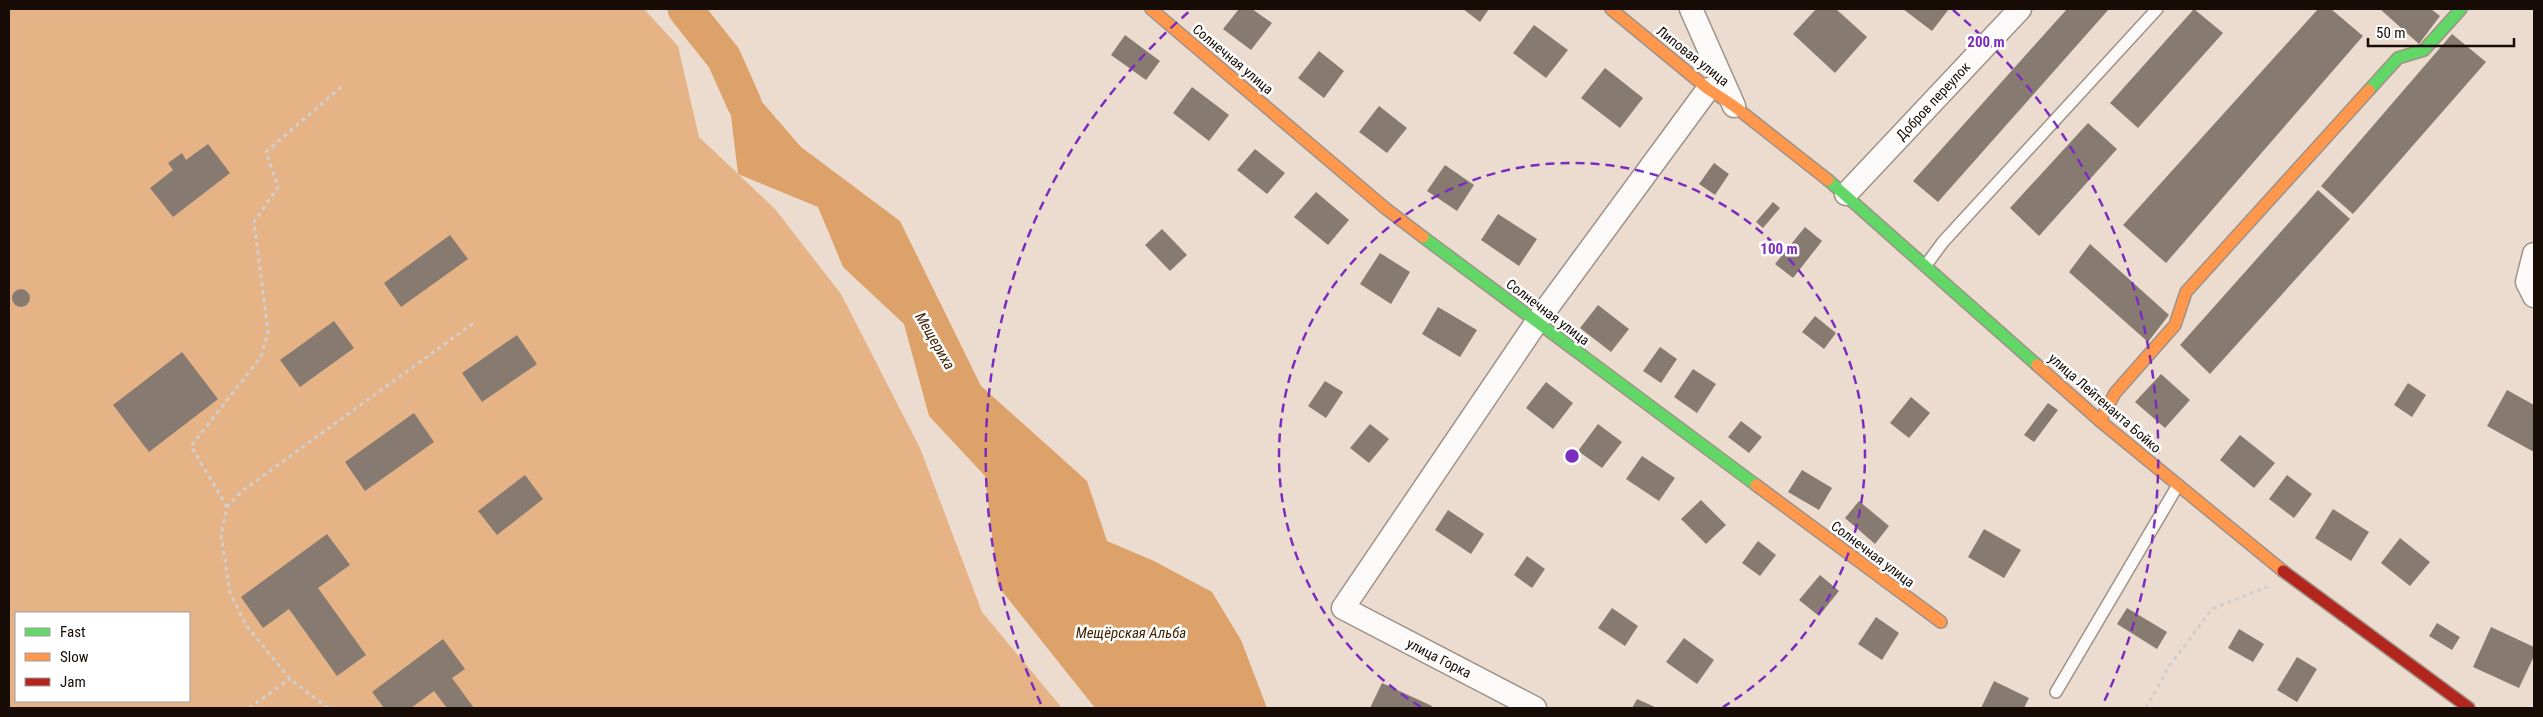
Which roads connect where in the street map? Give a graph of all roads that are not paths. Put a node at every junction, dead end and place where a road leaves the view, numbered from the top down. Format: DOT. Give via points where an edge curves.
graph roads {
  1 [pos="1151,9"];
  2 [pos="1610,9"];
  3 [pos="1692,9"];
  4 [pos="2020,9"];
  5 [pos="2157,9"];
  6 [pos="2460,9"];
  7 [pos="1708,89"];
  8 [pos="1734,106"];
  9 [pos="1846,194"];
  10 [pos="2534,254"];
  11 [pos="1925,266"];
  12 [pos="2534,296"];
  13 [pos="1536,323"];
  14 [pos="2100,420"];
  15 [pos="2178,485"];
  16 [pos="1940,622"];
  17 [pos="2056,692"];
  18 [pos="1535,708"];
  19 [pos="2469,708"];
  1 -- 13 [label="street, Солнечная улица" via="1385,208"];
  2 -- 7 [label="street, Липовая улица"];
  3 -- 8 [label="street"];
  4 -- 9 [label="street, Добров переулок"];
  5 -- 11 [label="lane" via="1943,242"];
  6 -- 14 [label="street" via="2424,50 2398,58 2186,292 2175,325 2115,393"];
  7 -- 8 [label="street, Липовая улица"];
  7 -- 13 [label="street"];
  8 -- 9 [label="street, улица Лейтенанта Бойко"];
  9 -- 11 [label="street, улица Лейтенанта Бойко"];
  10 -- 12 [label="street" via="2527,282"];
  11 -- 14 [label="street, улица Лейтенанта Бойко"];
  13 -- 16 [label="street, Солнечная улица"];
  13 -- 18 [label="street, улица Горка" via="1343,608"];
  14 -- 15 [label="street, улица Лейтенанта Бойко"];
  15 -- 17 [label="lane"];
  15 -- 19 [label="street, улица Лейтенанта Бойко" via="2291,577"];
}
